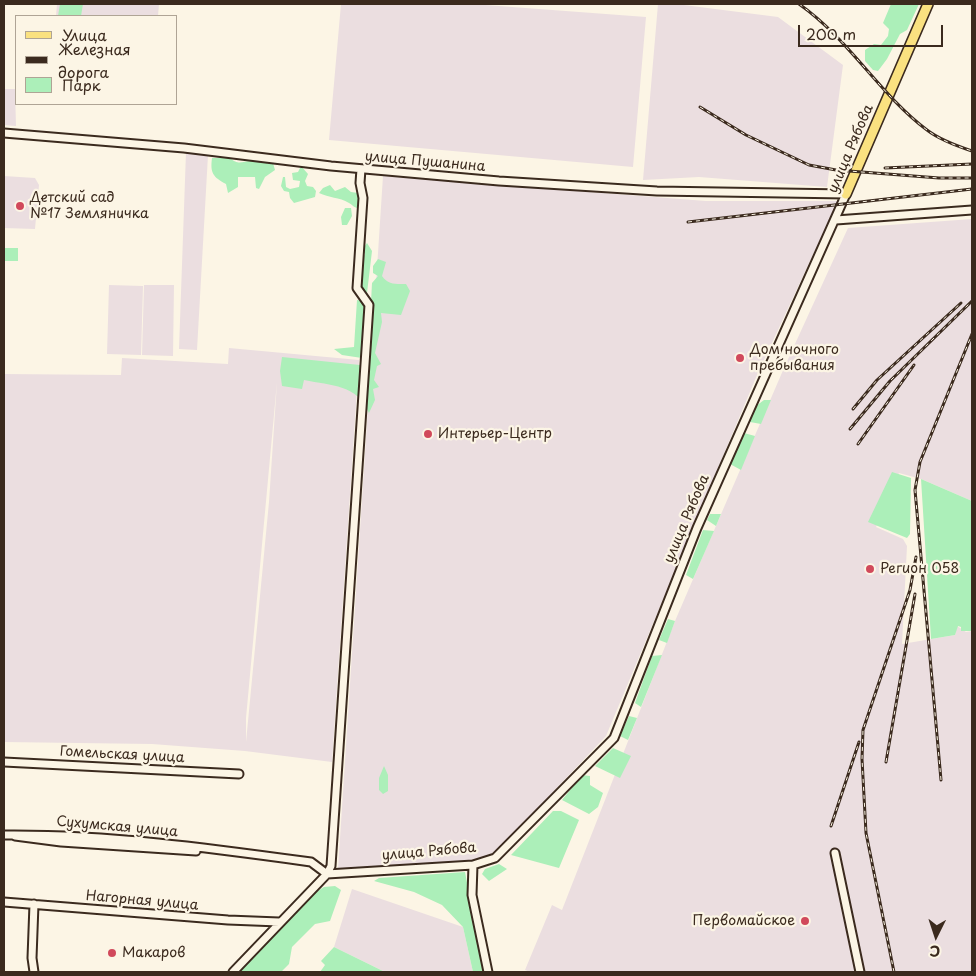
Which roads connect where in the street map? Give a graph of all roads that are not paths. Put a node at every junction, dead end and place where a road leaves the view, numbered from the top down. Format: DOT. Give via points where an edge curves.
graph roads {
  1 [pos="928,4"];
  2 [pos="4,133"];
  3 [pos="361,169"];
  4 [pos="846,194"];
  5 [pos="972,210"];
  6 [pos="836,220"];
  7 [pos="4,762"];
  8 [pos="239,774"];
  9 [pos="6,835"];
  10 [pos="835,853"];
  11 [pos="473,865"];
  12 [pos="327,874"];
  13 [pos="4,902"];
  14 [pos="34,904"];
  15 [pos="279,922"];
  16 [pos="34,972"];
  17 [pos="233,972"];
  18 [pos="488,972"];
  19 [pos="860,972"];
  1 -- 4 [label="main road, улица Рябова"];
  2 -- 3 [label="street, улица Пушанина" via="184,148"];
  3 -- 4 [label="street, улица Пушанина" via="657,191"];
  3 -- 12 [label="street" via="363,198 357,288 369,306 331,866"];
  4 -- 6 [label="street, улица Рябова"];
  5 -- 6 [label="street"];
  6 -- 11 [label="street, улица Рябова" via="697,528 614,738 495,858"];
  7 -- 8 [label="street, Гомельская улица"];
  9 -- 12 [label="street, Сухумская улица" via="162,850 224,851 311,862"];
  10 -- 19 [label="street"];
  11 -- 12 [label="street, улица Рябова"];
  11 -- 18 [label="street" via="472,895"];
  12 -- 15 [label="street"];
  13 -- 14 [label="street, Нагорная улица"];
  14 -- 15 [label="street, Нагорная улица"];
  14 -- 16 [label="street"];
  15 -- 17 [label="street"];
}
